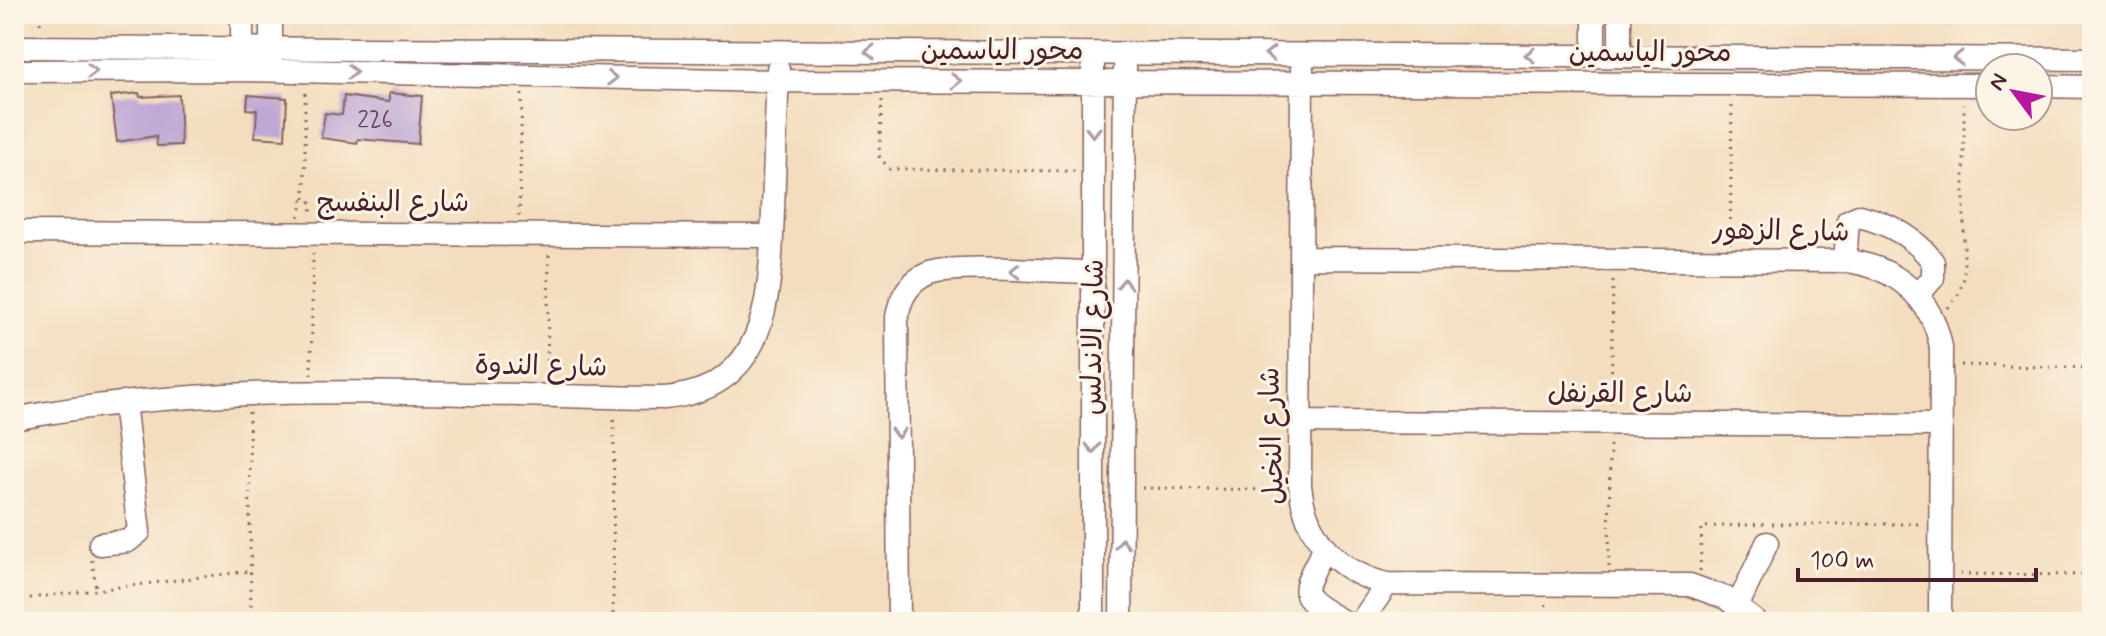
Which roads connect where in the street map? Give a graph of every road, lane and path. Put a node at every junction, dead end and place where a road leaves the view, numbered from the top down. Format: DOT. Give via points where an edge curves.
graph roads {
  1 [pos="242,14"];
  2 [pos="271,14"];
  3 [pos="1594,14"];
  4 [pos="1620,14"];
  5 [pos="14,47"];
  6 [pos="779,52"];
  7 [pos="1125,53"];
  8 [pos="1093,54"];
  9 [pos="1303,54"];
  10 [pos="1594,56"];
  11 [pos="1620,56"];
  12 [pos="2092,59"];
  13 [pos="242,60"];
  14 [pos="271,60"];
  15 [pos="14,71"];
  16 [pos="305,71"];
  17 [pos="522,76"];
  18 [pos="882,80"];
  19 [pos="778,81"];
  20 [pos="1093,82"];
  21 [pos="1125,82"];
  22 [pos="1302,83"];
  23 [pos="1732,83"];
  24 [pos="1964,84"];
  25 [pos="1974,84"];
  26 [pos="2054,86"];
  27 [pos="2092,87"];
  28 [pos="1093,171"];
  29 [pos="305,200"];
  30 [pos="14,232"];
  31 [pos="313,233"];
  32 [pos="518,233"];
  33 [pos="549,234"];
  34 [pos="772,236"];
  35 [pos="1301,258"];
  36 [pos="1730,260"];
  37 [pos="1845,261"];
  38 [pos="1093,272"];
  39 [pos="1918,295"];
  40 [pos="1932,317"];
  41 [pos="1941,365"];
  42 [pos="2092,368"];
  43 [pos="311,394"];
  44 [pos="248,396"];
  45 [pos="547,397"];
  46 [pos="614,398"];
  47 [pos="124,402"];
  48 [pos="14,419"];
  49 [pos="1300,422"];
  50 [pos="1941,425"];
  51 [pos="1122,488"];
  52 [pos="1300,490"];
  53 [pos="1940,524"];
  54 [pos="1767,543"];
  55 [pos="100,544"];
  56 [pos="1324,548"];
  57 [pos="250,571"];
  58 [pos="1940,574"];
  59 [pos="2092,575"];
  60 [pos="1387,584"];
  61 [pos="1700,587"];
  62 [pos="97,590"];
  63 [pos="14,600"];
  64 [pos="1738,605"];
  65 [pos="251,622"];
  66 [pos="613,622"];
  67 [pos="899,622"];
  68 [pos="1093,622"];
  69 [pos="1121,622"];
  70 [pos="1344,622"];
  71 [pos="1361,622"];
  72 [pos="1756,622"];
  73 [pos="1940,622"];
  1 -- 13 [label="street"];
  2 -- 14 [label="street"];
  3 -- 10 [label="street"];
  4 -- 11 [label="street"];
  5 -- 13 [label="street, محور الياسمين"];
  8 -- 6 [label="street, محور الياسمين, one-way"];
  6 -- 14 [label="street, محور الياسمين"];
  6 -- 19 [label="street, شارع الندوة"];
  7 -- 8 [label="street, محور الياسمين"];
  9 -- 7 [label="street, محور الياسمين, one-way"];
  7 -- 21 [label="street, شارع الاندلس"];
  8 -- 20 [label="street, شارع الاندلس"];
  10 -- 9 [label="street, محور الياسمين, one-way"];
  9 -- 22 [label="street, شارع النخيل"];
  10 -- 11 [label="street, محور الياسمين"];
  12 -- 11 [label="street, محور الياسمين, one-way"];
  13 -- 14 [label="street, محور الياسمين"];
  15 -- 13 [label="street, محور الياسمين, one-way"];
  14 -- 16 [label="street, محور الياسمين"];
  16 -- 17 [label="street, محور الياسمين, one-way"];
  16 -- 29 [label="path"];
  17 -- 19 [label="street, محور الياسمين, one-way"];
  17 -- 32 [label="path"];
  18 -- 19 [label="street, محور الياسمين"];
  18 -- 20 [label="street, محور الياسمين, one-way"];
  18 -- 28 [label="path" via="879,156 889,169"];
  19 -- 34 [label="street, شارع الندوة"];
  20 -- 21 [label="street, محور الياسمين"];
  20 -- 28 [label="street, شارع الاندلس, one-way"];
  21 -- 22 [label="street, محور الياسمين"];
  51 -- 21 [label="street, شارع الاندلس, one-way"];
  22 -- 23 [label="street, محور الياسمين"];
  22 -- 35 [label="street, شارع النخيل"];
  23 -- 24 [label="street, محور الياسمين"];
  23 -- 36 [label="path"];
  24 -- 25 [label="street, محور الياسمين"];
  24 -- 40 [label="path" via="1964,278 1953,303"];
  26 -- 27 [label="street"];
  28 -- 38 [label="street, شارع الاندلس"];
  30 -- 31 [label="street, شارع البنفسج"];
  31 -- 32 [label="street, شارع البنفسج"];
  31 -- 43 [label="path"];
  32 -- 33 [label="street, شارع البنفسج"];
  33 -- 34 [label="street, شارع البنفسج"];
  33 -- 45 [label="path"];
  34 -- 46 [label="street, شارع الندوة" via="763,322 735,368 690,394"];
  35 -- 36 [label="street, شارع الزهور"];
  35 -- 49 [label="street, شارع النخيل"];
  36 -- 37 [label="street, شارع الزهور"];
  37 -- 39 [label="street, شارع الزهور" via="1885,270"];
  37 -- 39 [label="street" via="1848,221 1859,216 1885,224 1933,262 1933,278"];
  38 -- 67 [label="street, one-way" via="944,269 919,278 906,291 897,317"];
  38 -- 68 [label="street, شارع الاندلس, one-way"];
  39 -- 40 [label="street, شارع الزهور"];
  40 -- 41 [label="street, شارع الزهور"];
  41 -- 42 [label="path"];
  41 -- 50 [label="street, شارع الزهور"];
  43 -- 44 [label="street, شارع الندوة"];
  43 -- 45 [label="street, شارع الندوة"];
  44 -- 47 [label="street, شارع الندوة"];
  44 -- 57 [label="path"];
  45 -- 46 [label="street, شارع الندوة"];
  46 -- 66 [label="path"];
  47 -- 48 [label="street, شارع الندوة"];
  47 -- 55 [label="street" via="139,532 128,541"];
  49 -- 50 [label="street, شارع القرنفل"];
  49 -- 52 [label="street, شارع النخيل"];
  50 -- 53 [label="street, شارع الزهور"];
  51 -- 52 [label="path"];
  69 -- 51 [label="street, شارع الاندلس, one-way"];
  52 -- 56 [label="street, شارع النخيل" via="1309,525"];
  53 -- 58 [label="street, شارع الزهور"];
  53 -- 61 [label="path" via="1708,524 1700,530"];
  54 -- 64 [label="street"];
  55 -- 62 [label="path" via="90,547"];
  56 -- 60 [label="street, شارع النخيل" via="1359,575"];
  56 -- 70 [label="street" via="1305,595"];
  57 -- 62 [label="path"];
  57 -- 65 [label="path"];
  58 -- 59 [label="path"];
  58 -- 73 [label="street, شارع الزهور"];
  60 -- 61 [label="street, شارع النخيل"];
  60 -- 71 [label="street"];
  61 -- 64 [label="street, شارع النخيل"];
  62 -- 63 [label="path"];
  64 -- 72 [label="street, شارع النخيل"];
}
